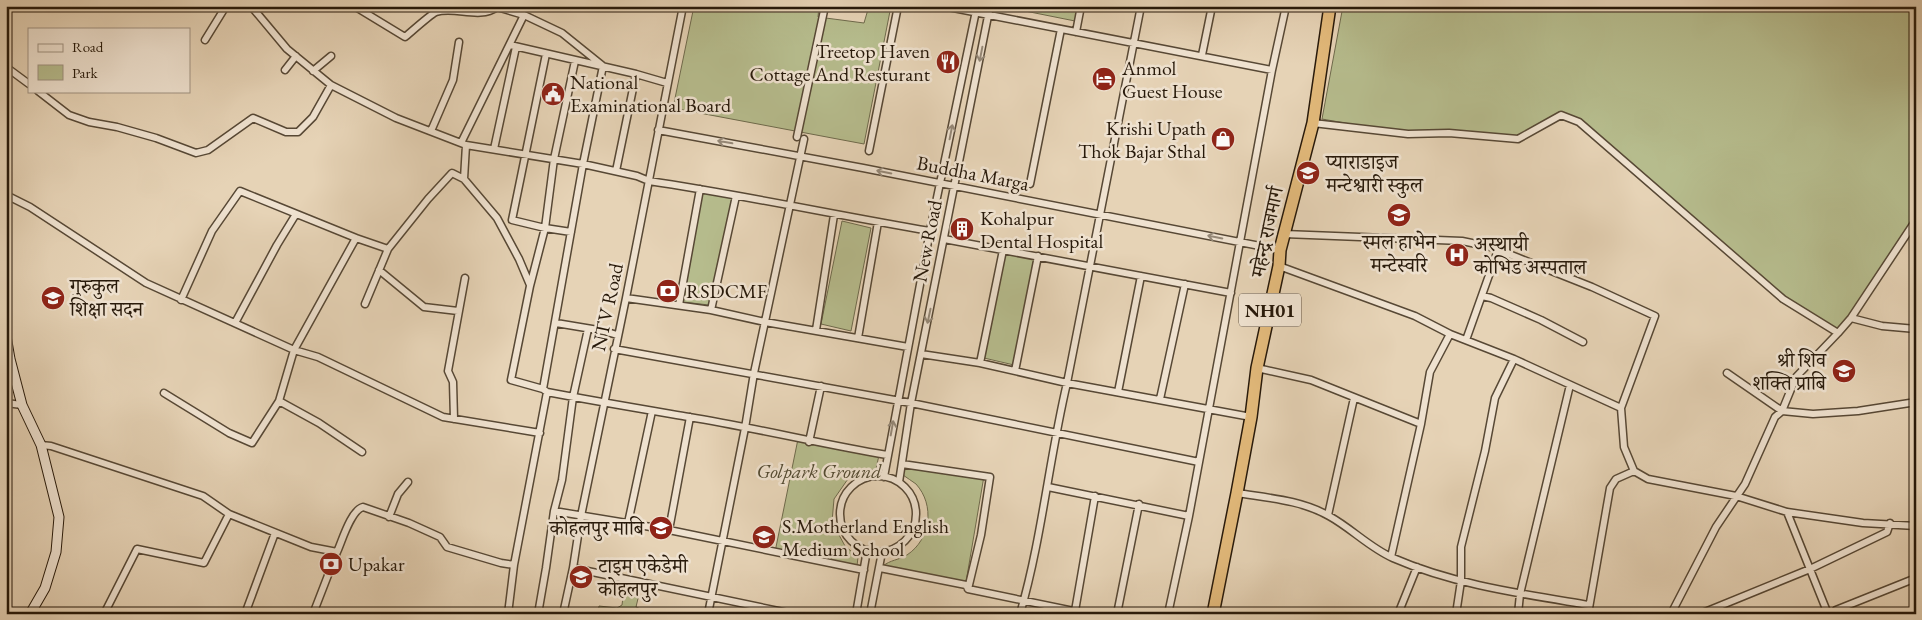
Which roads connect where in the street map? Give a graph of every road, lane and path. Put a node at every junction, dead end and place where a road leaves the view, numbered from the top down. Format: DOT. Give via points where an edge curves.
graph roads {
  1 [pos="226,6"];
  2 [pos="251,6"];
  3 [pos="354,6"];
  4 [pos="497,6"];
  5 [pos="683,6"];
  6 [pos="825,6"];
  7 [pos="898,6"];
  8 [pos="943,6"];
  9 [pos="990,6"];
  10 [pos="1081,6"];
  11 [pos="1141,6"];
  12 [pos="1212,6"];
  13 [pos="1286,6"];
  14 [pos="1330,6"];
  15 [pos="450,8"];
  16 [pos="976,9"];
  17 [pos="432,10"];
  18 [pos="524,15"];
  19 [pos="988,15"];
  20 [pos="1061,29"];
  21 [pos="1076,32"];
  22 [pos="205,40"];
  23 [pos="459,42"];
  24 [pos="1134,42"];
  25 [pos="513,46"];
  26 [pos="546,54"];
  27 [pos="1202,55"];
  28 [pos="296,56"];
  29 [pos="331,56"];
  30 [pos="575,61"];
  31 [pos="603,66"];
  32 [pos="6,67"];
  33 [pos="285,70"];
  34 [pos="1272,70"];
  35 [pos="313,71"];
  36 [pos="636,74"];
  37 [pos="28,83"];
  38 [pos="667,83"];
  39 [pos="331,85"];
  40 [pos="39,92"];
  41 [pos="1313,123"];
  42 [pos="658,130"];
  43 [pos="432,131"];
  44 [pos="464,144"];
  45 [pos="494,149"];
  46 [pos="869,151"];
  47 [pos="526,154"];
  48 [pos="801,156"];
  49 [pos="554,159"];
  50 [pos="583,164"];
  51 [pos="616,171"];
  52 [pos="464,179"];
  53 [pos="649,181"];
  54 [pos="941,183"];
  55 [pos="1030,184"];
  56 [pos="955,186"];
  57 [pos="700,189"];
  58 [pos="6,195"];
  59 [pos="736,196"];
  60 [pos="791,204"];
  61 [pos="296,214"];
  62 [pos="1099,214"];
  63 [pos="834,215"];
  64 [pos="497,218"];
  65 [pos="512,220"];
  66 [pos="1916,220"];
  67 [pos="878,222"];
  68 [pos="546,228"];
  69 [pos="930,231"];
  70 [pos="571,232"];
  71 [pos="1284,234"];
  72 [pos="356,238"];
  73 [pos="944,239"];
  74 [pos="1241,242"];
  75 [pos="388,250"];
  76 [pos="1003,250"];
  77 [pos="1280,250"];
  78 [pos="1498,250"];
  79 [pos="1038,256"];
  80 [pos="1089,266"];
  81 [pos="1279,266"];
  82 [pos="379,270"];
  83 [pos="1141,276"];
  84 [pos="465,278"];
  85 [pos="1185,284"];
  86 [pos="530,286"];
  87 [pos="1231,293"];
  88 [pos="1482,296"];
  89 [pos="626,298"];
  90 [pos="181,300"];
  91 [pos="365,304"];
  92 [pos="679,305"];
  93 [pos="711,310"];
  94 [pos="458,311"];
  95 [pos="1851,318"];
  96 [pos="764,322"];
  97 [pos="234,323"];
  98 [pos="556,323"];
  99 [pos="588,329"];
  100 [pos="1916,329"];
  101 [pos="816,330"];
  102 [pos="1838,332"];
  103 [pos="1450,334"];
  104 [pos="6,336"];
  105 [pos="617,336"];
  106 [pos="858,338"];
  107 [pos="1466,340"];
  108 [pos="1582,342"];
  109 [pos="908,347"];
  110 [pos="614,349"];
  111 [pos="294,350"];
  112 [pos="921,354"];
  113 [pos="1514,358"];
  114 [pos="980,364"];
  115 [pos="1257,368"];
  116 [pos="1015,371"];
  117 [pos="754,373"];
  118 [pos="1727,373"];
  119 [pos="1067,383"];
  120 [pos="1570,385"];
  121 [pos="821,386"];
  122 [pos="545,390"];
  123 [pos="1118,392"];
  124 [pos="164,393"];
  125 [pos="573,397"];
  126 [pos="1354,398"];
  127 [pos="1160,399"];
  128 [pos="279,401"];
  129 [pos="897,401"];
  130 [pos="1916,402"];
  131 [pos="911,403"];
  132 [pos="6,404"];
  133 [pos="604,404"];
  134 [pos="22,405"];
  135 [pos="1621,408"];
  136 [pos="1209,409"];
  137 [pos="652,411"];
  138 [pos="1782,411"];
  139 [pos="690,417"];
  140 [pos="1251,417"];
  141 [pos="454,419"];
  142 [pos="1420,424"];
  143 [pos="745,428"];
  144 [pos="1055,432"];
  145 [pos="540,433"];
  146 [pos="809,442"];
  147 [pos="41,446"];
  148 [pos="362,452"];
  149 [pos="887,455"];
  150 [pos="1199,462"];
  151 [pos="902,464"];
  152 [pos="1634,471"];
  153 [pos="884,476"];
  154 [pos="408,482"];
  155 [pos="899,482"];
  156 [pos="1048,487"];
  157 [pos="1237,493"];
  158 [pos="1095,496"];
  159 [pos="1736,496"];
  160 [pos="1139,504"];
  161 [pos="554,511"];
  162 [pos="1787,512"];
  163 [pos="229,514"];
  164 [pos="1328,515"];
  165 [pos="581,516"];
  166 [pos="1188,516"];
  167 [pos="389,517"];
  168 [pos="628,523"];
  169 [pos="1890,523"];
  170 [pos="1916,526"];
  171 [pos="669,530"];
  172 [pos="275,533"];
  173 [pos="722,541"];
  174 [pos="867,550"];
  175 [pos="337,552"];
  176 [pos="882,552"];
  177 [pos="1391,557"];
  178 [pos="514,564"];
  179 [pos="1417,567"];
  180 [pos="573,568"];
  181 [pos="880,568"];
  182 [pos="1810,569"];
  183 [pos="864,570"];
  184 [pos="1916,578"];
  185 [pos="1461,581"];
  186 [pos="968,589"];
  187 [pos="1520,594"];
  188 [pos="711,596"];
  189 [pos="1024,601"];
  190 [pos="1589,605"];
  191 [pos="1075,611"];
  192 [pos="30,614"];
  193 [pos="104,614"];
  194 [pos="245,614"];
  195 [pos="313,614"];
  196 [pos="509,614"];
  197 [pos="538,614"];
  198 [pos="563,614"];
  199 [pos="708,614"];
  200 [pos="793,614"];
  201 [pos="856,614"];
  202 [pos="870,614"];
  203 [pos="1020,614"];
  204 [pos="1088,614"];
  205 [pos="1117,614"];
  206 [pos="1168,614"];
  207 [pos="1213,614"];
  208 [pos="1398,614"];
  209 [pos="1456,614"];
  210 [pos="1518,614"];
  211 [pos="1588,614"];
  212 [pos="1671,614"];
  213 [pos="1700,614"];
  214 [pos="1828,614"];
  215 [pos="1833,614"];
  1 -- 22 [label="street"];
  2 -- 28 [label="street"];
  3 -- 17 [label="street" via="405,37"];
  4 -- 15 [label="street" via="490,12 479,13"];
  4 -- 18 [label="street"];
  5 -- 38 [label="street, NTV Road"];
  6 -- 48 [label="street" via="801,138"];
  7 -- 46 [label="street"];
  8 -- 16 [label="street"];
  9 -- 19 [label="street, New Road"];
  10 -- 21 [label="street"];
  11 -- 24 [label="street"];
  12 -- 27 [label="street"];
  13 -- 34 [label="street"];
  14 -- 41 [label="highway, महेन्द्र राजमार्ग / NH01"];
  15 -- 17 [label="street"];
  16 -- 19 [label="street"];
  54 -- 16 [label="street, New Road, one-way"];
  18 -- 25 [label="street"];
  18 -- 31 [label="street" via="562,33"];
  19 -- 20 [label="street"];
  19 -- 56 [label="street, New Road, one-way"];
  20 -- 21 [label="street"];
  20 -- 55 [label="street"];
  21 -- 24 [label="street"];
  23 -- 43 [label="street" via="453,80"];
  24 -- 27 [label="street"];
  24 -- 62 [label="street"];
  25 -- 26 [label="street"];
  25 -- 44 [label="street"];
  25 -- 45 [label="street"];
  26 -- 30 [label="street"];
  26 -- 47 [label="street"];
  27 -- 34 [label="street"];
  28 -- 33 [label="street"];
  28 -- 35 [label="street"];
  29 -- 35 [label="street"];
  30 -- 31 [label="street"];
  30 -- 49 [label="street"];
  31 -- 36 [label="street"];
  31 -- 50 [label="street"];
  32 -- 37 [label="street"];
  34 -- 74 [label="street"];
  35 -- 39 [label="street"];
  36 -- 38 [label="street"];
  36 -- 51 [label="street"];
  38 -- 42 [label="street, NTV Road"];
  39 -- 40 [label="street" via="312,117 298,132 286,132 253,118 208,150 196,153 156,138 70,115"];
  39 -- 43 [label="street" via="396,118"];
  41 -- 71 [label="highway, महेन्द्र राजमार्ग / NH01"];
  41 -- 102 [label="street" via="1408,134 1449,133 1518,139 1561,115 1579,122 1783,298"];
  48 -- 42 [label="street, Buddha Marga, one-way"];
  42 -- 53 [label="street, NTV Road"];
  43 -- 44 [label="street"];
  44 -- 45 [label="street"];
  44 -- 52 [label="street"];
  45 -- 47 [label="street"];
  47 -- 49 [label="street"];
  47 -- 65 [label="street"];
  54 -- 48 [label="street, Buddha Marga, one-way"];
  48 -- 60 [label="street"];
  49 -- 50 [label="street"];
  49 -- 68 [label="street"];
  50 -- 51 [label="street"];
  50 -- 70 [label="street"];
  51 -- 53 [label="street"];
  52 -- 64 [label="street"];
  52 -- 75 [label="street" via="452,173"];
  53 -- 57 [label="street"];
  53 -- 89 [label="street, NTV Road"];
  54 -- 56 [label="street, Buddha Marga"];
  54 -- 69 [label="street, New Road"];
  56 -- 62 [label="street, Buddha Marga"];
  56 -- 73 [label="street, New Road"];
  57 -- 59 [label="street"];
  57 -- 92 [label="street"];
  58 -- 90 [label="street" via="146,282"];
  59 -- 60 [label="street"];
  59 -- 93 [label="street"];
  60 -- 63 [label="street"];
  60 -- 96 [label="street"];
  61 -- 72 [label="street"];
  61 -- 90 [label="street" via="240,191 212,231"];
  61 -- 97 [label="street"];
  74 -- 62 [label="street, Buddha Marga, one-way"];
  62 -- 80 [label="street"];
  63 -- 67 [label="street"];
  63 -- 101 [label="street"];
  64 -- 65 [label="street"];
  64 -- 86 [label="street"];
  65 -- 68 [label="street"];
  66 -- 95 [label="street"];
  67 -- 69 [label="street"];
  67 -- 106 [label="street"];
  68 -- 70 [label="street"];
  68 -- 86 [label="street"];
  69 -- 109 [label="street, New Road"];
  70 -- 98 [label="street"];
  71 -- 77 [label="highway, महेन्द्र राजमार्ग / NH01"];
  71 -- 78 [label="street" via="1462,241"];
  72 -- 75 [label="street"];
  72 -- 111 [label="street"];
  73 -- 76 [label="street"];
  73 -- 112 [label="street, New Road, one-way"];
  74 -- 77 [label="street, Buddha Marga"];
  74 -- 87 [label="street"];
  75 -- 82 [label="street"];
  76 -- 79 [label="street"];
  76 -- 114 [label="street"];
  77 -- 81 [label="highway, महेन्द्र राजमार्ग / NH01"];
  78 -- 88 [label="street"];
  78 -- 135 [label="street" via="1655,316"];
  79 -- 80 [label="street"];
  79 -- 116 [label="street"];
  80 -- 83 [label="street"];
  80 -- 119 [label="street"];
  81 -- 103 [label="street" via="1415,316"];
  81 -- 115 [label="highway, महेन्द्र राजमार्ग / NH01"];
  82 -- 91 [label="street"];
  82 -- 94 [label="street" via="424,307"];
  83 -- 85 [label="street"];
  83 -- 123 [label="street"];
  84 -- 94 [label="street"];
  85 -- 87 [label="street"];
  85 -- 127 [label="street"];
  86 -- 122 [label="street" via="511,380"];
  87 -- 136 [label="street"];
  88 -- 107 [label="street"];
  88 -- 108 [label="street" via="1541,320"];
  89 -- 92 [label="street"];
  89 -- 105 [label="street, NTV Road"];
  90 -- 97 [label="street"];
  92 -- 93 [label="street"];
  93 -- 96 [label="street"];
  94 -- 141 [label="street" via="448,371 453,382"];
  95 -- 100 [label="street" via="1882,326"];
  95 -- 102 [label="street"];
  96 -- 101 [label="street"];
  96 -- 117 [label="street"];
  97 -- 111 [label="street"];
  98 -- 99 [label="street"];
  98 -- 122 [label="street"];
  99 -- 105 [label="street"];
  99 -- 125 [label="street"];
  101 -- 106 [label="street"];
  102 -- 138 [label="street" via="1796,377"];
  103 -- 107 [label="street"];
  103 -- 142 [label="street" via="1430,372"];
  104 -- 134 [label="street"];
  105 -- 110 [label="street, NTV Road"];
  106 -- 109 [label="street"];
  107 -- 113 [label="street"];
  109 -- 129 [label="street, New Road"];
  110 -- 117 [label="street"];
  110 -- 133 [label="street, NTV Road"];
  111 -- 128 [label="street"];
  111 -- 141 [label="street" via="318,357 442,417"];
  112 -- 114 [label="street"];
  112 -- 131 [label="street, New Road"];
  113 -- 120 [label="street"];
  113 -- 185 [label="street" via="1495,398 1461,547"];
  114 -- 116 [label="street"];
  115 -- 126 [label="street" via="1311,380"];
  115 -- 140 [label="highway, महेन्द्र राजमार्ग / NH01"];
  116 -- 119 [label="street"];
  117 -- 121 [label="street"];
  117 -- 143 [label="street"];
  118 -- 138 [label="street"];
  119 -- 123 [label="street"];
  119 -- 144 [label="street"];
  120 -- 135 [label="street"];
  120 -- 187 [label="street"];
  121 -- 129 [label="street"];
  121 -- 146 [label="street"];
  122 -- 125 [label="street"];
  122 -- 145 [label="street"];
  123 -- 127 [label="street"];
  124 -- 128 [label="street" via="229,433 252,443"];
  125 -- 133 [label="street"];
  125 -- 161 [label="street" via="562,480"];
  126 -- 142 [label="street"];
  126 -- 164 [label="street"];
  127 -- 136 [label="street"];
  128 -- 148 [label="street"];
  129 -- 131 [label="street"];
  149 -- 129 [label="street, New Road, one-way"];
  130 -- 138 [label="street" via="1849,412 1813,414"];
  131 -- 144 [label="street"];
  131 -- 151 [label="street, New Road"];
  132 -- 134 [label="street"];
  133 -- 137 [label="street"];
  133 -- 165 [label="street, NTV Road"];
  134 -- 147 [label="street"];
  135 -- 152 [label="street" via="1624,447"];
  136 -- 140 [label="street"];
  136 -- 150 [label="street"];
  137 -- 139 [label="street"];
  137 -- 168 [label="street"];
  138 -- 159 [label="street"];
  139 -- 143 [label="street"];
  139 -- 171 [label="street"];
  140 -- 157 [label="highway, महेन्द्र राजमार्ग / NH01"];
  141 -- 145 [label="street"];
  142 -- 177 [label="street"];
  143 -- 146 [label="street"];
  143 -- 173 [label="street"];
  144 -- 150 [label="street"];
  144 -- 156 [label="street"];
  145 -- 178 [label="street"];
  146 -- 149 [label="street"];
  147 -- 163 [label="street" via="51,446 203,496"];
  147 -- 192 [label="street" via="59,517 56,552 45,588"];
  149 -- 153 [label="street, New Road"];
  150 -- 166 [label="street"];
  151 -- 155 [label="street, New Road"];
  151 -- 186 [label="street" via="990,477"];
  152 -- 159 [label="street" via="1648,479"];
  152 -- 190 [label="street" via="1616,478 1610,488"];
  153 -- 155 [label="street"];
  153 -- 174 [label="street" via="869,477 856,484 846,495 841,509 842,524 849,537"];
  154 -- 167 [label="street" via="398,494"];
  155 -- 176 [label="street" via="907,489 916,507 914,528 905,540"];
  156 -- 158 [label="street"];
  156 -- 189 [label="street"];
  157 -- 164 [label="street" via="1298,503"];
  157 -- 207 [label="highway, महेन्द्र राजमार्ग / NH01"];
  158 -- 160 [label="street"];
  158 -- 191 [label="street"];
  159 -- 162 [label="street"];
  159 -- 212 [label="street" via="1716,527"];
  160 -- 166 [label="street"];
  160 -- 205 [label="street"];
  161 -- 165 [label="street"];
  161 -- 197 [label="street"];
  162 -- 169 [label="street" via="1863,523"];
  162 -- 182 [label="street"];
  163 -- 172 [label="street"];
  163 -- 193 [label="street" via="204,563 137,549"];
  164 -- 177 [label="street"];
  165 -- 168 [label="street"];
  165 -- 180 [label="street, NTV Road"];
  166 -- 206 [label="street"];
  167 -- 175 [label="street" via="358,508"];
  167 -- 178 [label="street" via="440,537 447,547"];
  168 -- 171 [label="street"];
  169 -- 170 [label="street"];
  169 -- 182 [label="street" via="1887,532"];
  171 -- 173 [label="street"];
  172 -- 175 [label="street" via="311,547"];
  172 -- 194 [label="street"];
  173 -- 183 [label="street"];
  173 -- 188 [label="street"];
  174 -- 176 [label="street"];
  174 -- 183 [label="street"];
  175 -- 195 [label="street"];
  176 -- 181 [label="street"];
  177 -- 179 [label="street"];
  178 -- 196 [label="street"];
  179 -- 185 [label="street"];
  179 -- 208 [label="street"];
  180 -- 188 [label="street"];
  180 -- 198 [label="street, NTV Road"];
  181 -- 186 [label="street" via="966,585"];
  181 -- 202 [label="street"];
  182 -- 213 [label="street"];
  182 -- 214 [label="street"];
  183 -- 201 [label="street"];
  184 -- 215 [label="street"];
  185 -- 187 [label="street"];
  185 -- 209 [label="street"];
  186 -- 189 [label="street"];
  187 -- 190 [label="street"];
  187 -- 210 [label="street"];
  188 -- 199 [label="street"];
  188 -- 200 [label="street"];
  189 -- 191 [label="street"];
  189 -- 203 [label="street"];
  190 -- 211 [label="street"];
  191 -- 204 [label="street"];
}
